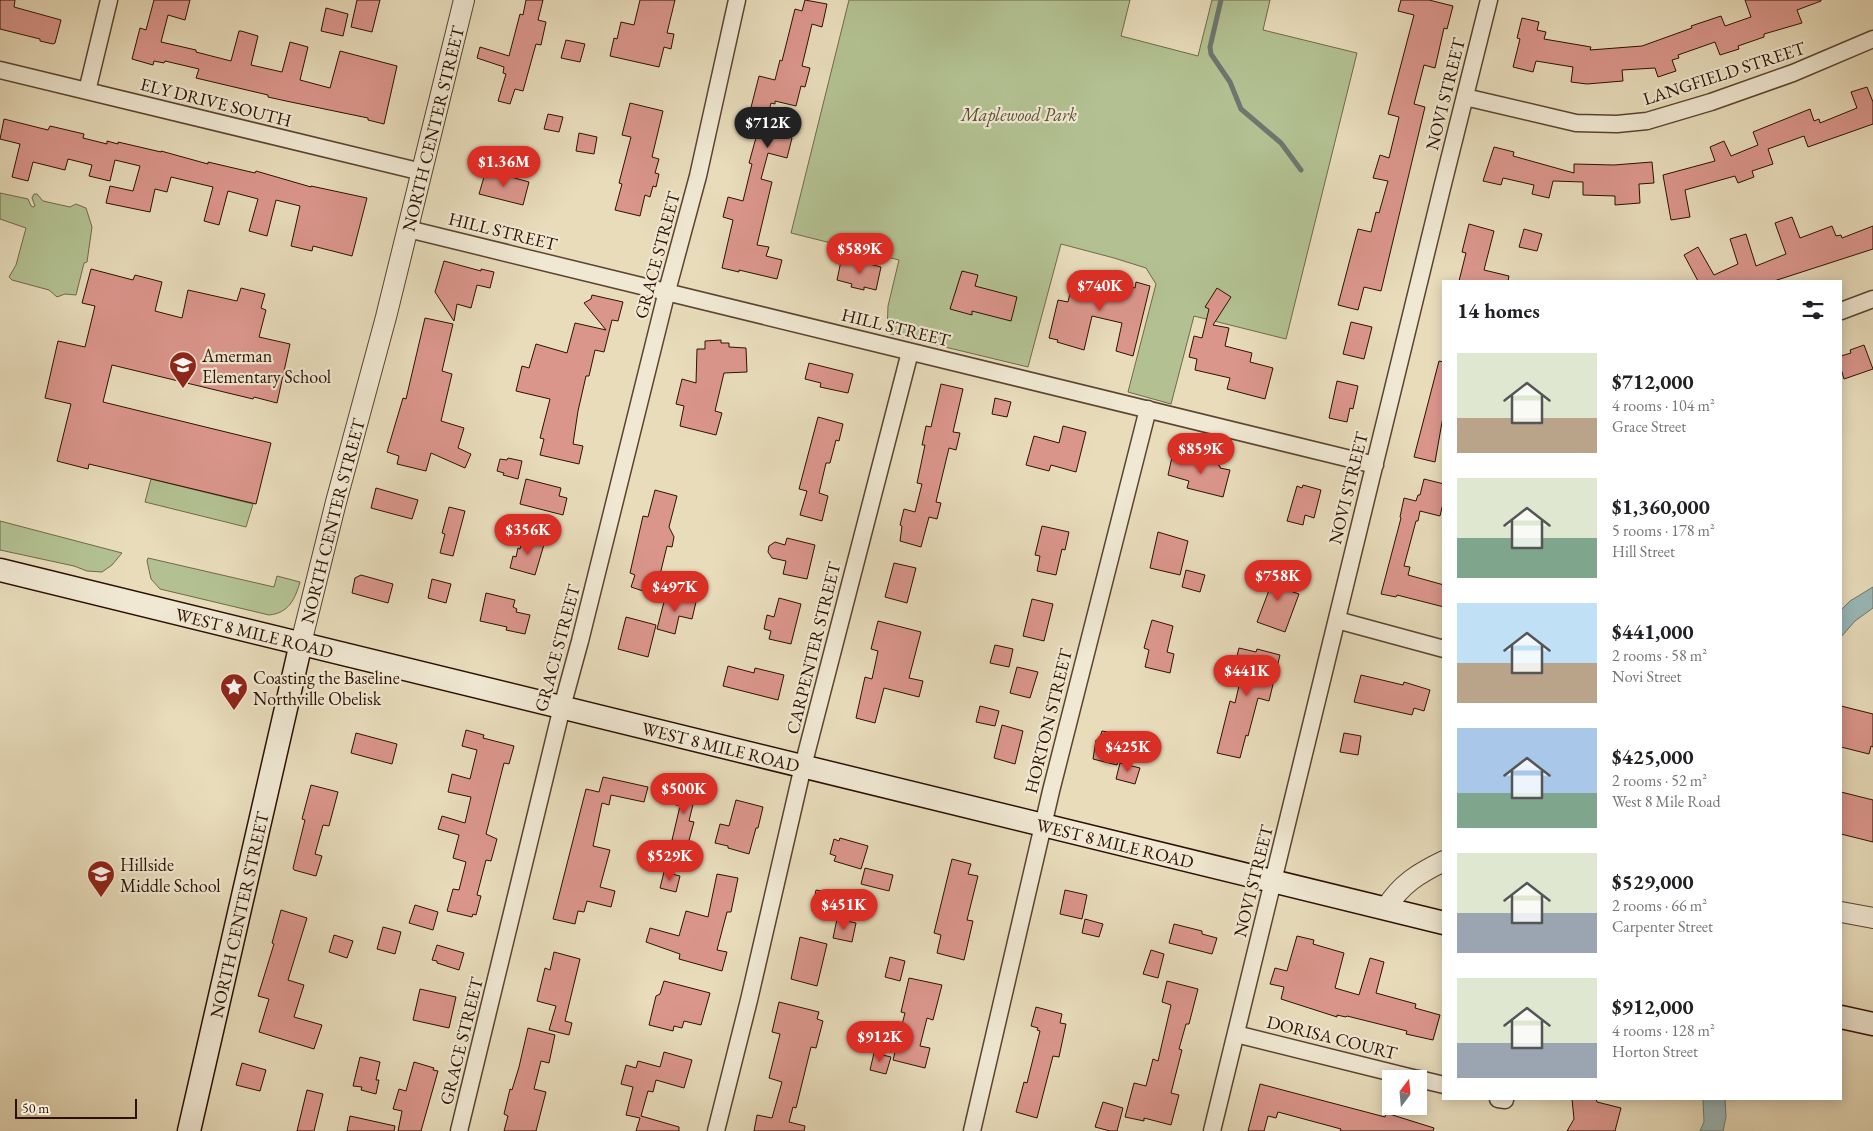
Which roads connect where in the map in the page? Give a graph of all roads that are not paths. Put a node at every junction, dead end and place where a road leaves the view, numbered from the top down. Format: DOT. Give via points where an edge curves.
graph roads {
  1 [pos="109,0"];
  2 [pos="464,0"];
  3 [pos="737,0"];
  4 [pos="1489,0"];
  5 [pos="1873,39"];
  6 [pos="0,70"];
  7 [pos="87,90"];
  8 [pos="1465,97"];
  9 [pos="422,172"];
  10 [pos="408,228"];
  11 [pos="667,291"];
  12 [pos="1873,299"];
  13 [pos="1842,311"];
  14 [pos="910,352"];
  15 [pos="1148,409"];
  16 [pos="1375,464"];
  17 [pos="0,570"];
  18 [pos="1337,620"];
  19 [pos="301,643"];
  20 [pos="1442,648"];
  21 [pos="562,707"];
  22 [pos="803,766"];
  23 [pos="1043,824"];
  24 [pos="1442,862"];
  25 [pos="1274,881"];
  26 [pos="1386,908"];
  27 [pos="1873,908"];
  28 [pos="1842,911"];
  29 [pos="1842,911"];
  30 [pos="1873,918"];
  31 [pos="1442,922"];
  32 [pos="1842,1017"];
  33 [pos="1873,1024"];
  34 [pos="1236,1034"];
  35 [pos="1382,1070"];
  36 [pos="1428,1081"];
  37 [pos="1442,1085"];
  38 [pos="189,1131"];
  39 [pos="459,1131"];
  40 [pos="716,1131"];
  41 [pos="972,1131"];
  42 [pos="1212,1131"];
  1 -- 7 [label="street"];
  2 -- 9 [label="street, NORTH CENTER STREET"];
  3 -- 11 [label="street, GRACE STREET" via="698,176"];
  4 -- 8 [label="street, NOVI STREET"];
  5 -- 8 [label="street, LANGFIELD STREET" via="1794,73 1647,121 1576,123"];
  6 -- 7 [label="street, ELY DRIVE SOUTH"];
  7 -- 9 [label="street, ELY DRIVE SOUTH"];
  8 -- 16 [label="street, NOVI STREET"];
  9 -- 10 [label="street, NORTH CENTER STREET"];
  10 -- 11 [label="street, HILL STREET"];
  10 -- 19 [label="street, NORTH CENTER STREET"];
  11 -- 14 [label="street, HILL STREET"];
  11 -- 21 [label="street, GRACE STREET"];
  12 -- 13 [label="street"];
  14 -- 15 [label="street, HILL STREET"];
  14 -- 22 [label="street, CARPENTER STREET"];
  15 -- 16 [label="street, HILL STREET"];
  15 -- 23 [label="street, HORTON STREET"];
  16 -- 18 [label="street, NOVI STREET"];
  17 -- 19 [label="main road, WEST 8 MILE ROAD"];
  18 -- 20 [label="street"];
  18 -- 25 [label="street, NOVI STREET"];
  19 -- 21 [label="main road, WEST 8 MILE ROAD"];
  19 -- 38 [label="main road, NORTH CENTER STREET"];
  21 -- 22 [label="main road, WEST 8 MILE ROAD"];
  21 -- 39 [label="street, GRACE STREET"];
  22 -- 23 [label="main road, WEST 8 MILE ROAD"];
  22 -- 40 [label="street, CARPENTER STREET"];
  23 -- 25 [label="main road, WEST 8 MILE ROAD"];
  23 -- 41 [label="street, HORTON STREET"];
  24 -- 26 [label="street" via="1412,878"];
  25 -- 26 [label="main road, WEST 8 MILE ROAD"];
  25 -- 34 [label="street, NOVI STREET"];
  26 -- 31 [label="main road, WEST 8 MILE ROAD"];
  27 -- 28 [label="street"];
  29 -- 30 [label="street"];
  32 -- 33 [label="main road"];
  34 -- 35 [label="street, DORISA COURT"];
  34 -- 42 [label="street, NOVI STREET"];
  36 -- 37 [label="street, DORISA COURT"];
}
